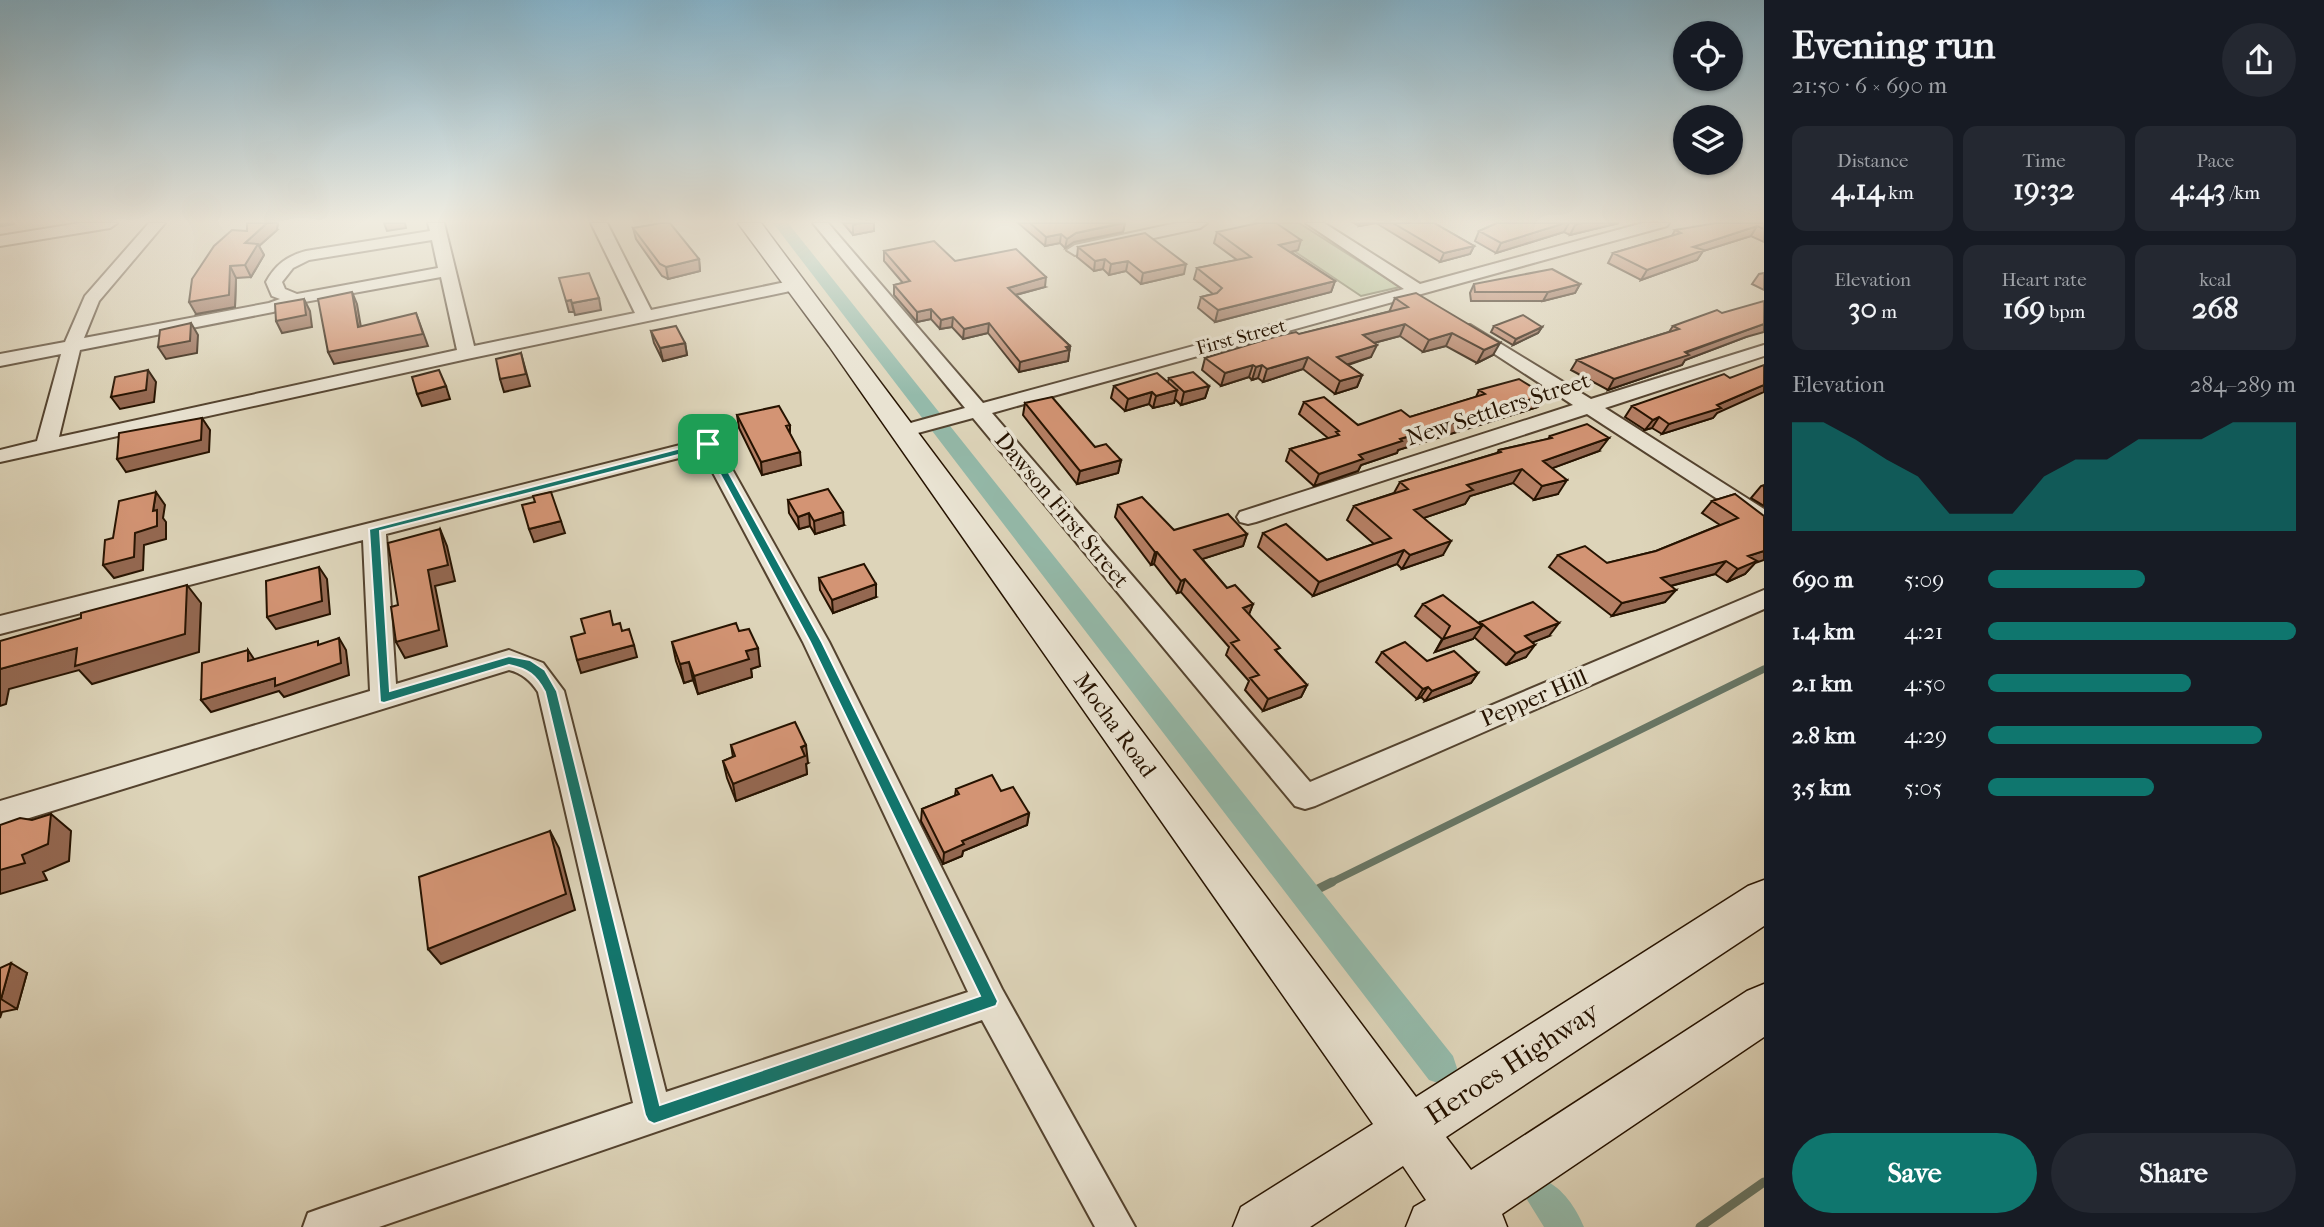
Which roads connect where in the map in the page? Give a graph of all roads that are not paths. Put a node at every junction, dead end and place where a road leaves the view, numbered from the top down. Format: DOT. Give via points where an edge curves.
graph roads {
  1 [pos="107,280"];
  2 [pos="275,280"];
  3 [pos="397,280"];
  4 [pos="450,280"];
  5 [pos="628,280"];
  6 [pos="791,280"];
  7 [pos="868,280"];
  8 [pos="1400,280"];
  9 [pos="1446,280"];
  10 [pos="795,285"];
  11 [pos="1413,289"];
  12 [pos="295,299"];
  13 [pos="1432,305"];
  14 [pos="646,317"];
  15 [pos="1454,319"];
  16 [pos="72,346"];
  17 [pos="1764,350"];
  18 [pos="467,353"];
  19 [pos="0,360"];
  20 [pos="1586,406"];
  21 [pos="978,410"];
  22 [pos="912,429"];
  23 [pos="46,446"];
  24 [pos="0,456"];
  25 [pos="1248,517"];
  26 [pos="1764,519"];
  27 [pos="374,529"];
  28 [pos="1764,599"];
  29 [pos="0,625"];
  30 [pos="384,698"];
  31 [pos="1305,797"];
  32 [pos="0,814"];
  33 [pos="1764,901"];
  34 [pos="990,1001"];
  35 [pos="1764,1008"];
  36 [pos="654,1115"];
  37 [pos="1408,1129"];
  38 [pos="1279,1216"];
  39 [pos="1459,1220"];
  40 [pos="322,1227"];
  41 [pos="1116,1227"];
  1 -- 16 [label="street" via="90,300"];
  2 -- 12 [label="street" via="278,292"];
  3 -- 12 [label="street"];
  4 -- 18 [label="street"];
  5 -- 14 [label="street"];
  6 -- 10 [label="street, Mocha Road"];
  7 -- 21 [label="street, Dawson First Street"];
  8 -- 11 [label="street"];
  9 -- 11 [label="street, First Street"];
  10 -- 14 [label="street"];
  10 -- 22 [label="street, Mocha Road"];
  11 -- 13 [label="street"];
  11 -- 21 [label="street, First Street"];
  12 -- 16 [label="street"];
  14 -- 18 [label="street"];
  15 -- 20 [label="street"];
  16 -- 19 [label="street"];
  16 -- 23 [label="street"];
  17 -- 20 [label="street, New Settlers Street"];
  18 -- 23 [label="street"];
  20 -- 25 [label="street, New Settlers Street"];
  20 -- 26 [label="street"];
  21 -- 22 [label="street, First Street"];
  21 -- 31 [label="street, Dawson First Street"];
  22 -- 37 [label="street, Mocha Road"];
  23 -- 24 [label="street"];
  27 -- 29 [label="street"];
  27 -- 30 [label="street"];
  27 -- 34 [label="street" via="708,444 816,642"];
  28 -- 31 [label="street, Pepper Hill"];
  30 -- 32 [label="street"];
  30 -- 36 [label="street" via="509,660 541,673 551,691"];
  33 -- 37 [label="street, Heroes Highway"];
  34 -- 36 [label="street"];
  34 -- 41 [label="street"];
  35 -- 39 [label="street"];
  36 -- 40 [label="street"];
  37 -- 38 [label="street, Heroes Highway"];
  37 -- 39 [label="street, Mocha Road"];
}
